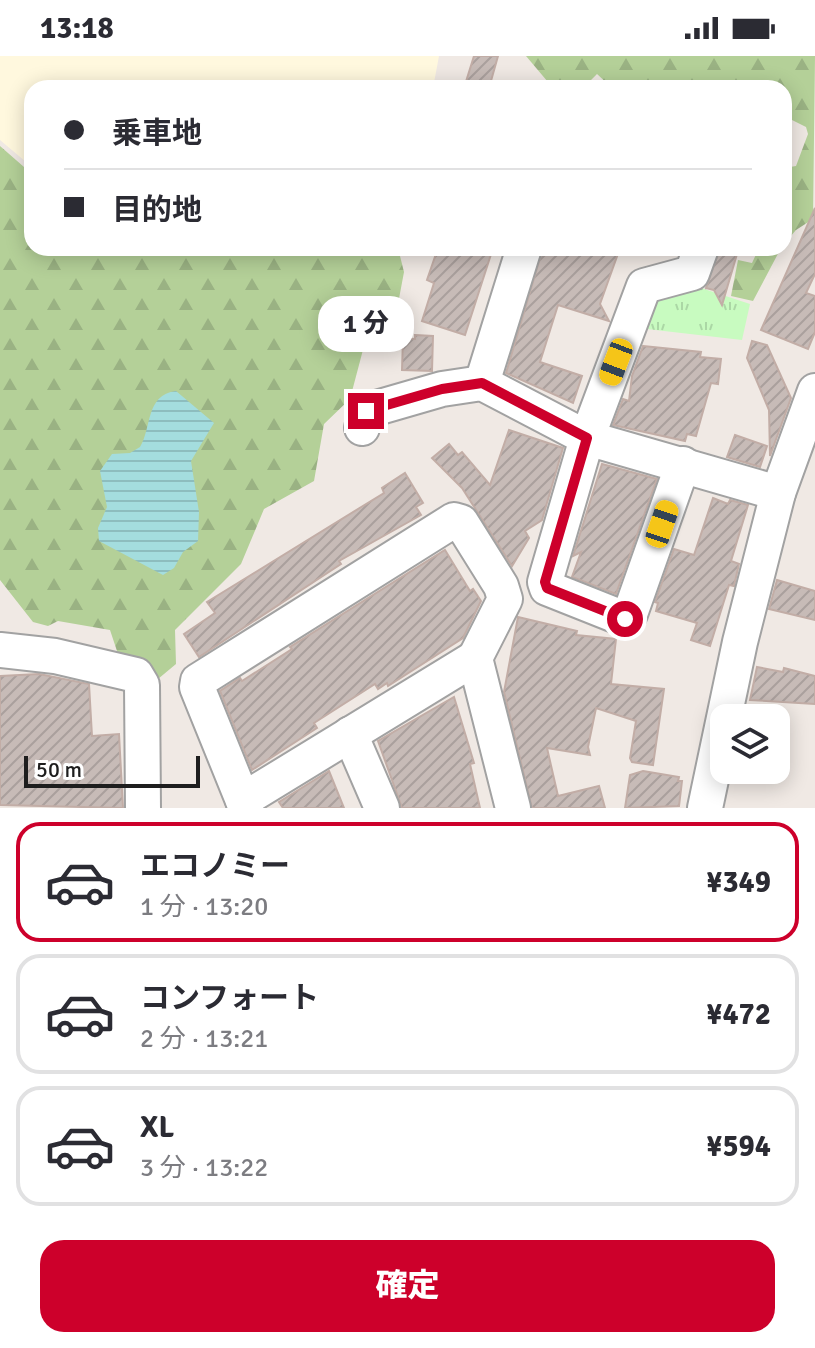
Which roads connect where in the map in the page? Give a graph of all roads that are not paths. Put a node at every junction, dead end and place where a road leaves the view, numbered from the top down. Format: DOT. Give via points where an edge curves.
graph roads {
  1 [pos="522,256"];
  2 [pos="698,256"];
  3 [pos="482,383"];
  4 [pos="815,391"];
  5 [pos="362,428"];
  6 [pos="587,438"];
  7 [pos="683,464"];
  8 [pos="778,493"];
  9 [pos="0,650"];
  10 [pos="475,658"];
  11 [pos="350,734"];
  12 [pos="244,804"];
  13 [pos="143,808"];
  14 [pos="382,808"];
  15 [pos="513,808"];
  16 [pos="705,808"];
  1 -- 3 [label="street"];
  2 -- 6 [label="street" via="692,273 644,286"];
  3 -- 5 [label="street" via="366,411"];
  3 -- 6 [label="street"];
  4 -- 8 [label="street"];
  6 -- 7 [label="street"];
  6 -- 7 [label="street" via="545,582 547,588 625,619"];
  7 -- 8 [label="street"];
  8 -- 16 [label="street"];
  9 -- 13 [label="street" via="55,656 136,675 142,685"];
  10 -- 11 [label="street"];
  10 -- 12 [label="street" via="505,599 461,522 454,520 198,681"];
  10 -- 15 [label="street"];
  11 -- 12 [label="street"];
  11 -- 14 [label="street"];
}
